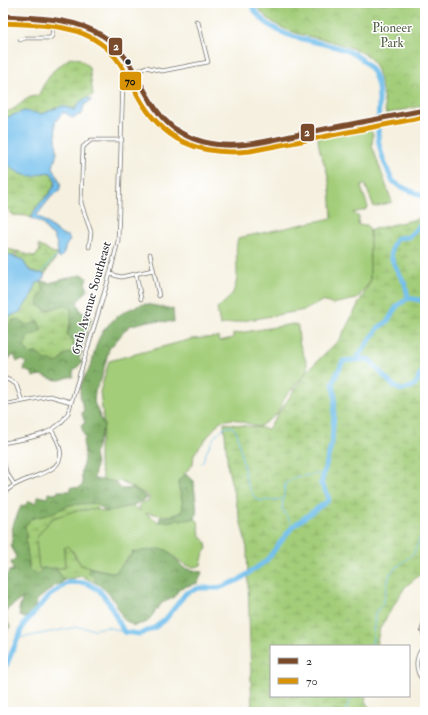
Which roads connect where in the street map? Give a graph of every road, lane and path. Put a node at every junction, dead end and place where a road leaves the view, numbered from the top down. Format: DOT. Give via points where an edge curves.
graph roads {
  1 [pos="5,3"];
  2 [pos="4,16"];
  3 [pos="53,20"];
  4 [pos="196,21"];
  5 [pos="20,40"];
  6 [pos="135,72"];
  7 [pos="425,110"];
  8 [pos="122,140"];
  9 [pos="89,246"];
  10 [pos="150,254"];
  11 [pos="153,270"];
  12 [pos="110,274"];
  13 [pos="136,274"];
  14 [pos="159,296"];
  15 [pos="141,299"];
  16 [pos="3,377"];
  17 [pos="22,401"];
  18 [pos="71,402"];
  19 [pos="3,405"];
  20 [pos="52,431"];
  21 [pos="3,443"];
  22 [pos="3,459"];
  23 [pos="14,484"];
  24 [pos="3,494"];
  25 [pos="425,620"];
  26 [pos="425,638"];
  27 [pos="425,645"];
  28 [pos="425,683"];
  1 -- 2 [label="street"];
  2 -- 3 [label="street"];
  3 -- 5 [label="street" via="51,37"];
  3 -- 6 [label="street" via="76,24 99,33 119,49"];
  4 -- 6 [label="street" via="208,62 162,71 146,67"];
  6 -- 7 [label="street" via="150,104 163,120 184,135 208,144 248,144"];
  6 -- 8 [label="street, 65th Avenue Southeast" via="125,78 123,83"];
  8 -- 9 [label="street" via="91,140 82,149 81,203 91,232"];
  8 -- 12 [label="street, 65th Avenue Southeast" via="119,228"];
  10 -- 11 [label="street"];
  11 -- 13 [label="street"];
  11 -- 14 [label="street"];
  12 -- 13 [label="street"];
  12 -- 18 [label="street, 65th Avenue Southeast"];
  13 -- 15 [label="street"];
  16 -- 17 [label="street" via="16,384"];
  17 -- 18 [label="street" via="50,396"];
  17 -- 19 [label="street"];
  18 -- 20 [label="street, 65th Avenue Southeast" via="63,421"];
  20 -- 21 [label="street"];
  20 -- 23 [label="street" via="61,447 58,463 48,472"];
  22 -- 23 [label="street" via="6,472"];
  23 -- 24 [label="street"];
  25 -- 26 [label="street" via="422,630"];
  27 -- 28 [label="street" via="420,650 416,664"];
}
